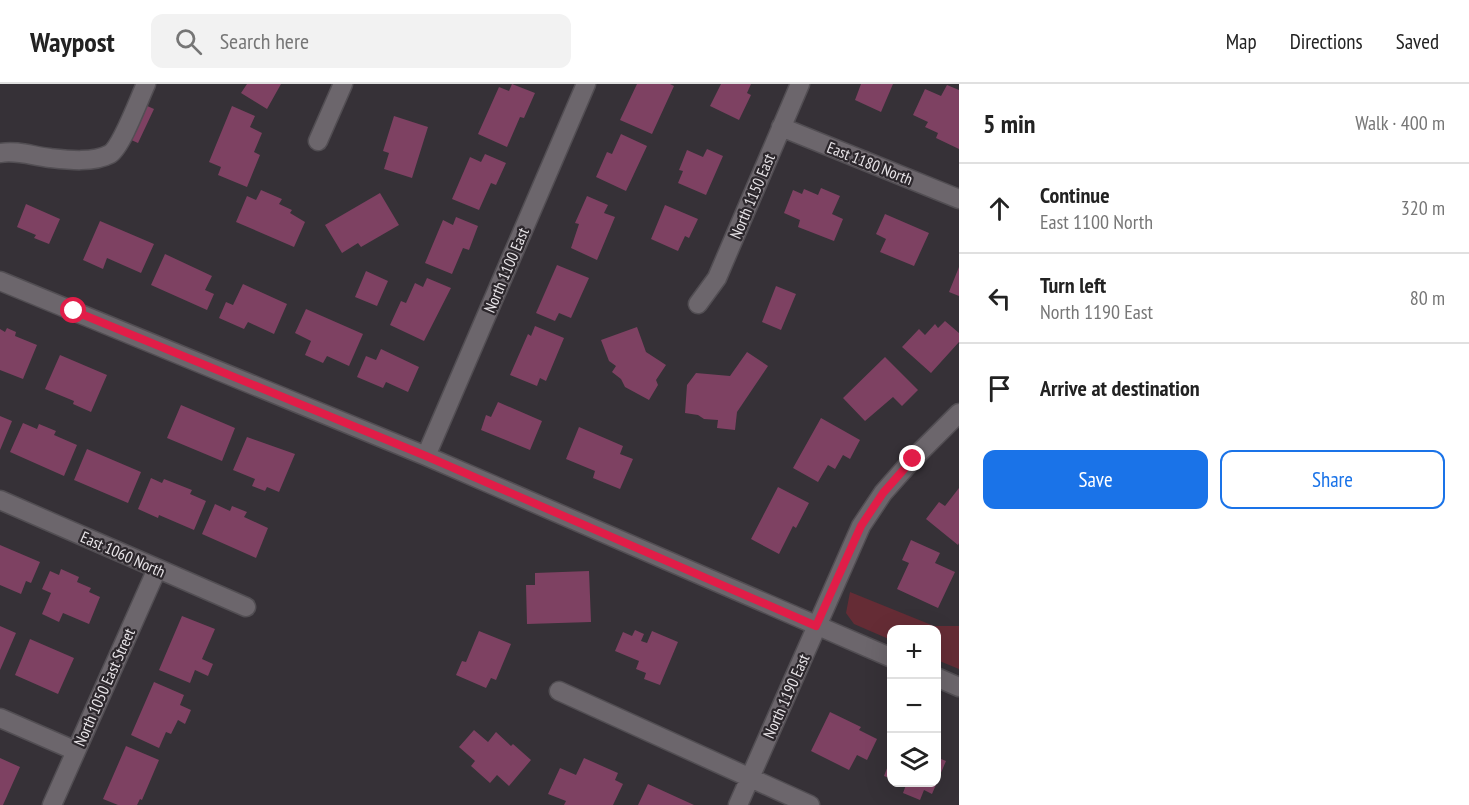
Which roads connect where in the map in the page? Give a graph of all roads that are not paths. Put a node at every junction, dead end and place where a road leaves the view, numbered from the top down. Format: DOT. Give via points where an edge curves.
graph roads {
  1 [pos="343,84"];
  2 [pos="586,84"];
  3 [pos="800,84"];
  4 [pos="141,86"];
  5 [pos="782,127"];
  6 [pos="318,141"];
  7 [pos="0,153"];
  8 [pos="959,200"];
  9 [pos="0,281"];
  10 [pos="698,304"];
  11 [pos="959,413"];
  12 [pos="426,456"];
  13 [pos="0,500"];
  14 [pos="157,569"];
  15 [pos="246,607"];
  16 [pos="816,626"];
  17 [pos="887,656"];
  18 [pos="941,679"];
  19 [pos="959,687"];
  20 [pos="559,691"];
  21 [pos="0,718"];
  22 [pos="76,751"];
  23 [pos="749,778"];
  24 [pos="52,805"];
  25 [pos="738,805"];
  26 [pos="810,805"];
  1 -- 6 [label="street"];
  2 -- 12 [label="street, North 1100 East"];
  3 -- 5 [label="street, North 1150 East"];
  4 -- 7 [label="street" via="123,136 111,153 85,160 48,158 20,151"];
  5 -- 8 [label="street, East 1180 North"];
  5 -- 10 [label="street, North 1150 East" via="717,278"];
  9 -- 12 [label="street"];
  11 -- 16 [label="street, North 1190 East" via="883,493 861,526"];
  12 -- 16 [label="street"];
  13 -- 14 [label="street, East 1060 North"];
  14 -- 15 [label="street, East 1060 North"];
  14 -- 22 [label="street, North 1050 East Street"];
  16 -- 17 [label="street"];
  16 -- 23 [label="street, North 1190 East"];
  18 -- 19 [label="street"];
  20 -- 23 [label="street"];
  21 -- 22 [label="street"];
  22 -- 24 [label="street, North 1050 East Street"];
  23 -- 25 [label="street, North 1190 East"];
  23 -- 26 [label="street"];
}
